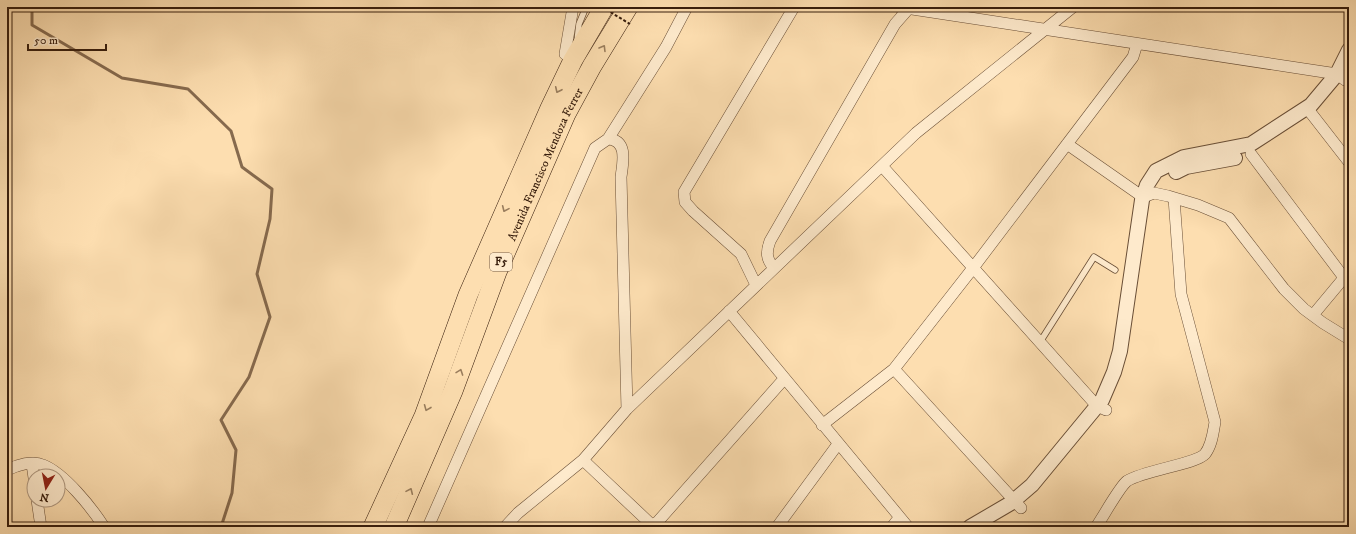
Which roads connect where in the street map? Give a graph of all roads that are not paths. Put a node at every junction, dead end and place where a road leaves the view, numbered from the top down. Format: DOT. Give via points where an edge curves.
graph roads {
  1 [pos="573,7"];
  2 [pos="586,7"];
  3 [pos="603,7"];
  4 [pos="687,7"];
  5 [pos="794,7"];
  6 [pos="1073,7"];
  7 [pos="906,8"];
  8 [pos="629,16"];
  9 [pos="1045,30"];
  10 [pos="1137,44"];
  11 [pos="1349,50"];
  12 [pos="576,54"];
  13 [pos="592,66"];
  14 [pos="1344,75"];
  15 [pos="1310,111"];
  16 [pos="608,139"];
  17 [pos="1067,144"];
  18 [pos="1251,154"];
  19 [pos="1349,162"];
  20 [pos="882,166"];
  21 [pos="1149,195"];
  22 [pos="1174,198"];
  23 [pos="774,268"];
  24 [pos="973,268"];
  25 [pos="1115,270"];
  26 [pos="1347,275"];
  27 [pos="756,285"];
  28 [pos="729,311"];
  29 [pos="1313,315"];
  30 [pos="1349,339"];
  31 [pos="1039,343"];
  32 [pos="894,369"];
  33 [pos="784,379"];
  34 [pos="1102,408"];
  35 [pos="627,409"];
  36 [pos="822,425"];
  37 [pos="838,444"];
  38 [pos="583,460"];
  39 [pos="414,461"];
  40 [pos="32,464"];
  41 [pos="33,468"];
  42 [pos="7,470"];
  43 [pos="1017,504"];
  44 [pos="38,508"];
  45 [pos="899,518"];
  46 [pos="41,527"];
  47 [pos="104,527"];
  48 [pos="373,527"];
  49 [pos="394,527"];
  50 [pos="428,527"];
  51 [pos="505,527"];
  52 [pos="654,527"];
  53 [pos="777,527"];
  54 [pos="892,527"];
  55 [pos="908,527"];
  56 [pos="970,527"];
  57 [pos="990,527"];
  58 [pos="1096,527"];
  1 -- 12 [label="street" via="565,54"];
  2 -- 12 [label="lane" via="577,34"];
  3 -- 12 [label="highway, Avenida Francisco Mendoza Ferrer / F5"];
  4 -- 16 [label="street" via="666,47"];
  5 -- 27 [label="street" via="684,192 685,202 741,254"];
  6 -- 9 [label="street"];
  7 -- 9 [label="street"];
  7 -- 23 [label="street" via="770,241 767,256"];
  13 -- 8 [label="highway, Avenida Francisco Mendoza Ferrer / F5, one-way"];
  9 -- 10 [label="street"];
  9 -- 20 [label="street" via="916,133"];
  10 -- 14 [label="street"];
  10 -- 17 [label="street" via="1133,57"];
  11 -- 14 [label="street"];
  12 -- 13 [label="highway"];
  12 -- 39 [label="highway, Avenida Francisco Mendoza Ferrer / F5, one-way" via="471,288 437,382"];
  39 -- 13 [label="highway, Avenida Francisco Mendoza Ferrer / F5, one-way" via="453,391 497,272 566,114"];
  14 -- 15 [label="street"];
  15 -- 18 [label="street" via="1267,146"];
  15 -- 19 [label="street"];
  15 -- 21 [label="street" via="1251,144 1173,162 1156,171"];
  16 -- 35 [label="street" via="621,144 623,156"];
  16 -- 50 [label="street" via="595,148"];
  17 -- 21 [label="street"];
  17 -- 24 [label="street"];
  18 -- 21 [label="street" via="1186,167 1163,179"];
  18 -- 26 [label="street"];
  20 -- 23 [label="street"];
  20 -- 24 [label="street"];
  21 -- 22 [label="street"];
  21 -- 34 [label="street" via="1129,354 1123,376"];
  22 -- 29 [label="street" via="1228,218 1284,289"];
  22 -- 58 [label="street" via="1181,294 1215,422 1211,441 1204,454 1197,460 1171,465 1126,482"];
  23 -- 27 [label="street"];
  24 -- 31 [label="street"];
  24 -- 32 [label="street"];
  25 -- 31 [label="lane" via="1094,257"];
  26 -- 29 [label="street"];
  27 -- 28 [label="street"];
  28 -- 33 [label="street"];
  28 -- 35 [label="street"];
  29 -- 30 [label="street"];
  31 -- 34 [label="street"];
  32 -- 36 [label="street"];
  32 -- 43 [label="street"];
  33 -- 36 [label="street"];
  33 -- 52 [label="street"];
  34 -- 43 [label="street" via="1038,492"];
  35 -- 38 [label="street"];
  36 -- 37 [label="street"];
  37 -- 45 [label="street"];
  37 -- 53 [label="street"];
  38 -- 51 [label="street" via="518,513"];
  38 -- 52 [label="street"];
  39 -- 48 [label="highway, Avenida Francisco Mendoza Ferrer / F5"];
  49 -- 39 [label="highway, Avenida Francisco Mendoza Ferrer / F5, one-way"];
  40 -- 41 [label="street"];
  40 -- 42 [label="street"];
  40 -- 47 [label="street" via="43,464 61,477 87,503"];
  43 -- 56 [label="street"];
  43 -- 57 [label="street"];
  44 -- 46 [label="street"];
  45 -- 54 [label="street"];
  45 -- 55 [label="street"];
}
